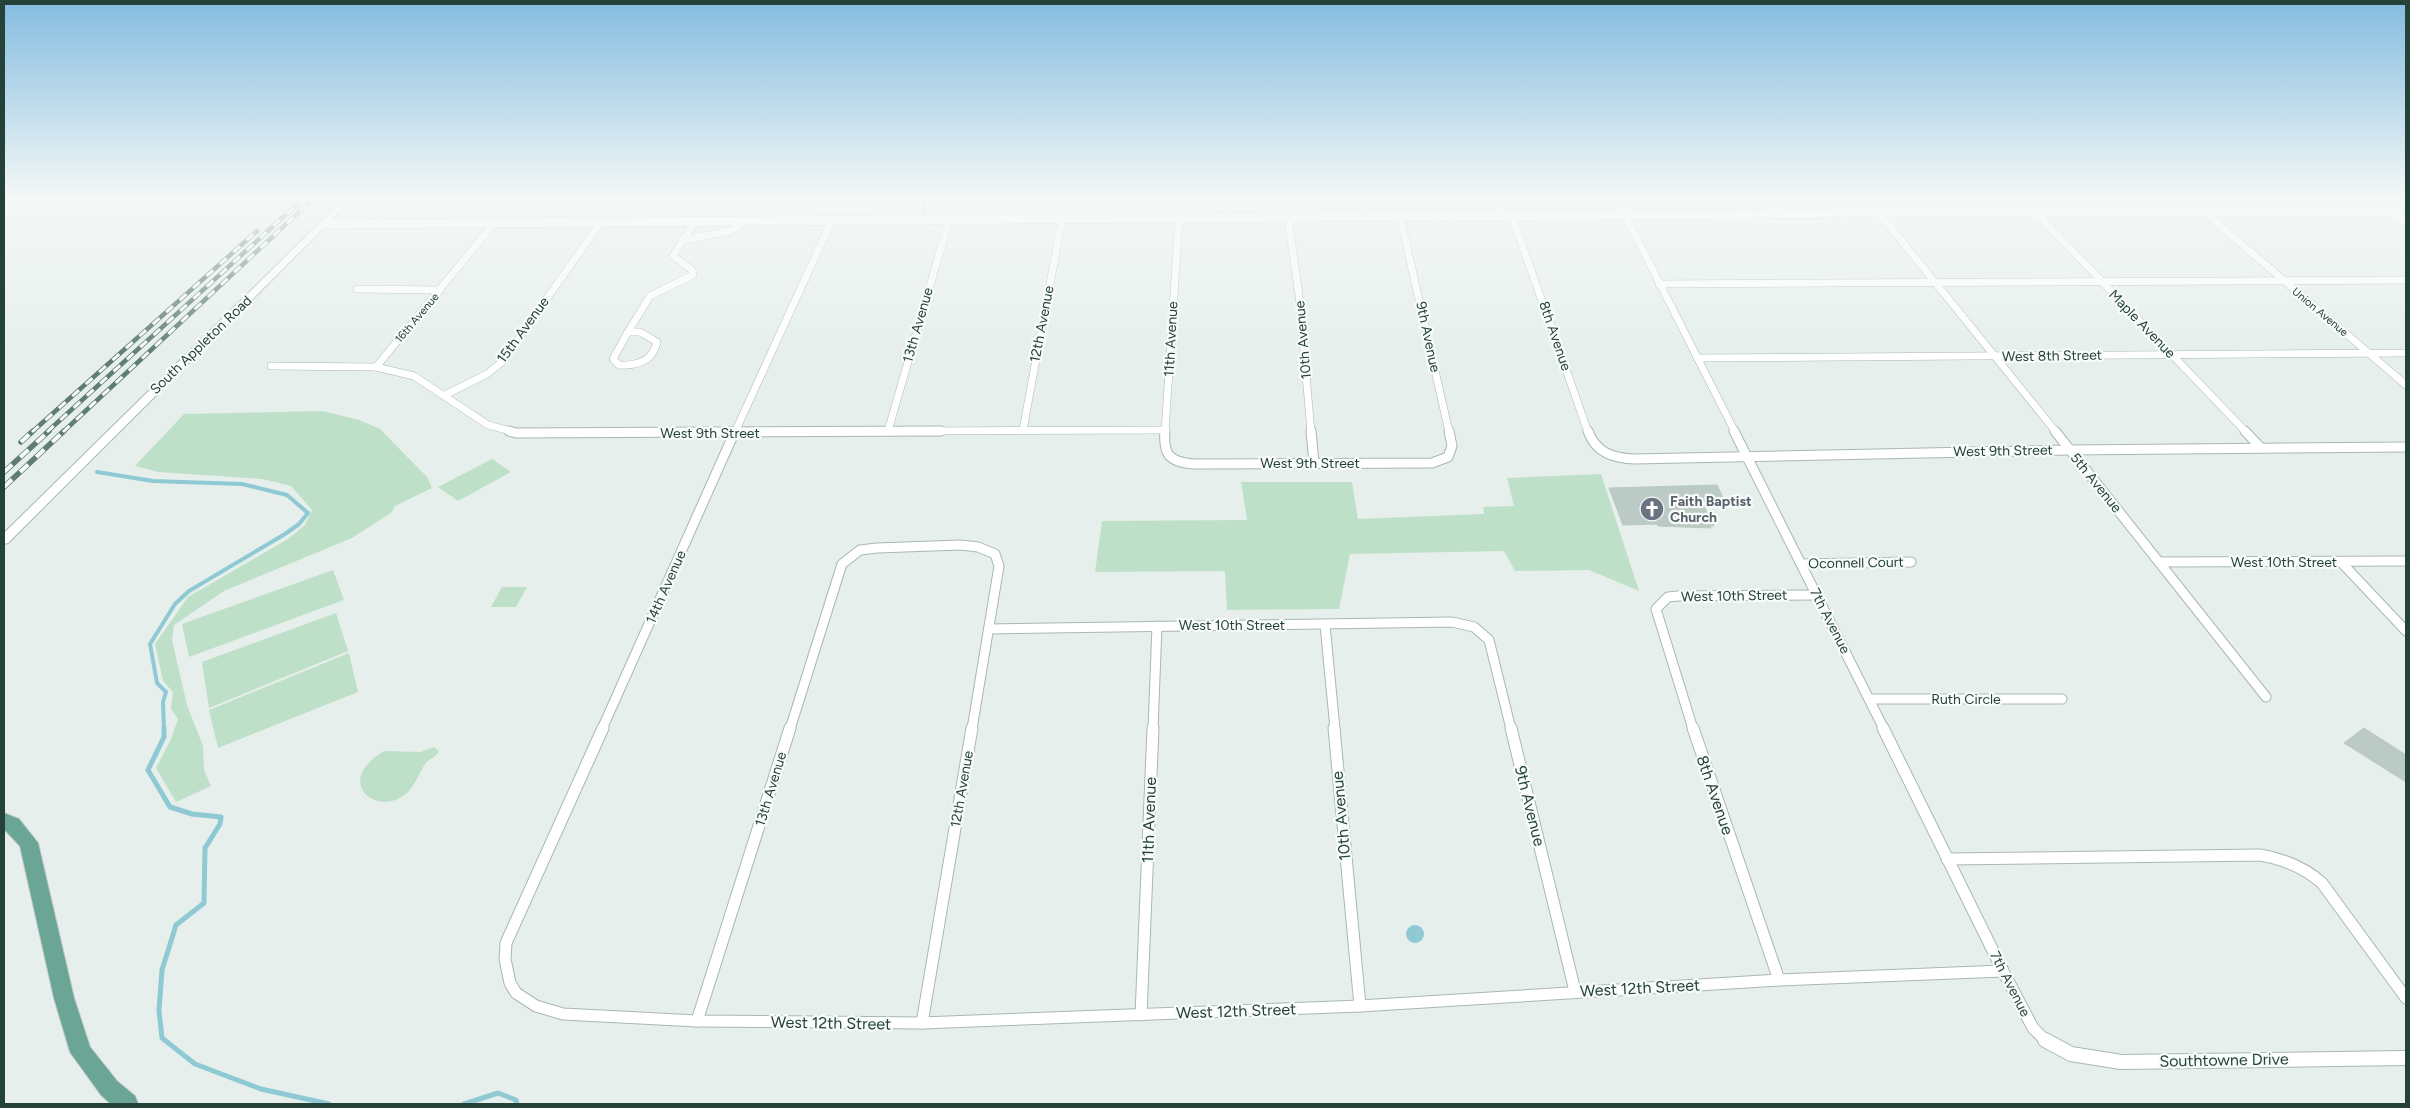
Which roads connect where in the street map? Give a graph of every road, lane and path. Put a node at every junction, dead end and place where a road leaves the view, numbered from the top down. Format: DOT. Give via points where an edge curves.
graph roads {
  1 [pos="297,251"];
  2 [pos="472,251"];
  3 [pos="580,251"];
  4 [pos="676,251"];
  5 [pos="818,251"];
  6 [pos="940,251"];
  7 [pos="1056,251"];
  8 [pos="1176,251"];
  9 [pos="1293,251"];
  10 [pos="1408,251"];
  11 [pos="1524,251"];
  12 [pos="1643,251"];
  13 [pos="1910,251"];
  14 [pos="2072,251"];
  15 [pos="2249,251"];
  16 [pos="2283,280"];
  17 [pos="2406,280"];
  18 [pos="2101,281"];
  19 [pos="1935,282"];
  20 [pos="1659,284"];
  21 [pos="357,289"];
  22 [pos="440,290"];
  23 [pos="628,332"];
  24 [pos="2406,353"];
  25 [pos="2370,354"];
  26 [pos="2173,355"];
  27 [pos="1995,357"];
  28 [pos="1697,358"];
  29 [pos="272,366"];
  30 [pos="376,366"];
  31 [pos="2406,385"];
  32 [pos="446,395"];
  33 [pos="1023,430"];
  34 [pos="1166,430"];
  35 [pos="888,431"];
  36 [pos="734,433"];
  37 [pos="2406,447"];
  38 [pos="2261,448"];
  39 [pos="2069,450"];
  40 [pos="1602,453"];
  41 [pos="1746,455"];
  42 [pos="1448,457"];
  43 [pos="1171,459"];
  44 [pos="1314,463"];
  45 [pos="52,490"];
  46 [pos="4,534"];
  47 [pos="4,540"];
  48 [pos="995,554"];
  49 [pos="2406,561"];
  50 [pos="1911,562"];
  51 [pos="2161,562"];
  52 [pos="2341,562"];
  53 [pos="1801,564"];
  54 [pos="1817,595"];
  55 [pos="1656,609"];
  56 [pos="1325,625"];
  57 [pos="1157,626"];
  58 [pos="1474,627"];
  59 [pos="989,629"];
  60 [pos="2406,631"];
  61 [pos="2266,697"];
  62 [pos="1869,699"];
  63 [pos="2062,699"];
  64 [pos="4,821"];
  65 [pos="1948,859"];
  66 [pos="504,954"];
  67 [pos="2002,971"];
  68 [pos="1779,980"];
  69 [pos="1575,992"];
  70 [pos="2406,998"];
  71 [pos="1360,1006"];
  72 [pos="1141,1015"];
  73 [pos="697,1021"];
  74 [pos="922,1023"];
  75 [pos="2046,1040"];
  76 [pos="2406,1058"];
  77 [pos="127,1104"];
  1 -- 45 [label="main road, South Appleton Road"];
  2 -- 22 [label="street, 16th Avenue"];
  3 -- 32 [label="street, 15th Avenue" via="502,362 487,374"];
  4 -- 23 [label="street" via="673,256 692,270 693,275 650,296"];
  5 -- 36 [label="street, 14th Avenue"];
  6 -- 35 [label="street, 13th Avenue"];
  7 -- 33 [label="street, 12th Avenue"];
  8 -- 34 [label="street, 11th Avenue"];
  9 -- 44 [label="street, 10th Avenue"];
  10 -- 42 [label="street, 9th Avenue" via="1452,446"];
  11 -- 40 [label="street, 8th Avenue" via="1591,440"];
  12 -- 20 [label="street, 7th Avenue"];
  13 -- 19 [label="street, 5th Avenue"];
  14 -- 18 [label="street, Maple Avenue"];
  15 -- 16 [label="street, Union Avenue"];
  16 -- 17 [label="street"];
  16 -- 18 [label="street"];
  16 -- 25 [label="street, Union Avenue"];
  18 -- 19 [label="street"];
  18 -- 26 [label="street, Maple Avenue"];
  19 -- 20 [label="street"];
  19 -- 27 [label="street, 5th Avenue"];
  20 -- 28 [label="street, 7th Avenue"];
  21 -- 22 [label="street"];
  22 -- 30 [label="street, 16th Avenue"];
  23 -- 23 [label="street" via="613,359 618,365 635,365 652,354 657,346 657,342 645,334"];
  24 -- 25 [label="street, West 8th Street"];
  25 -- 26 [label="street, West 8th Street"];
  25 -- 31 [label="street, Union Avenue"];
  26 -- 27 [label="street, West 8th Street"];
  26 -- 38 [label="street, Maple Avenue"];
  27 -- 28 [label="street, West 8th Street"];
  27 -- 39 [label="street, 5th Avenue"];
  28 -- 41 [label="street, 7th Avenue"];
  29 -- 30 [label="street, West 9th Street"];
  30 -- 32 [label="street, West 9th Street" via="414,376"];
  32 -- 36 [label="street, West 9th Street" via="488,425 516,433"];
  33 -- 34 [label="street, West 9th Street"];
  33 -- 35 [label="street, West 9th Street"];
  34 -- 43 [label="street, 11th Avenue" via="1164,446"];
  35 -- 36 [label="street, West 9th Street"];
  36 -- 66 [label="street, 14th Avenue" via="518,912"];
  37 -- 38 [label="street, West 9th Street"];
  38 -- 39 [label="street, West 9th Street"];
  39 -- 41 [label="street, West 9th Street"];
  39 -- 51 [label="street, 5th Avenue"];
  40 -- 41 [label="street, West 9th Street" via="1634,459"];
  41 -- 53 [label="street, 7th Avenue"];
  42 -- 44 [label="street, West 9th Street" via="1432,463"];
  43 -- 44 [label="street, West 9th Street" via="1193,464"];
  45 -- 46 [label="main road, South Appleton Road"];
  45 -- 47 [label="main road, South Appleton Road"];
  48 -- 59 [label="street, 12th Avenue" via="999,566"];
  48 -- 73 [label="street, 13th Avenue" via="978,547 960,545 868,548 847,558 839,571"];
  49 -- 52 [label="street, West 10th Street"];
  50 -- 53 [label="street, Oconnell Court"];
  51 -- 52 [label="street, West 10th Street"];
  51 -- 61 [label="street, 5th Avenue"];
  52 -- 60 [label="street"];
  53 -- 54 [label="street, 7th Avenue"];
  54 -- 55 [label="street, West 10th Street" via="1678,596 1668,597"];
  54 -- 62 [label="street, 7th Avenue"];
  55 -- 68 [label="street, 8th Avenue" via="1683,700"];
  56 -- 57 [label="street, West 10th Street"];
  56 -- 58 [label="street, West 10th Street" via="1452,622"];
  56 -- 71 [label="street, 10th Avenue"];
  57 -- 59 [label="street, West 10th Street"];
  57 -- 72 [label="street, 11th Avenue"];
  58 -- 69 [label="street, 9th Avenue" via="1490,640"];
  59 -- 74 [label="street, 12th Avenue"];
  62 -- 63 [label="street, Ruth Circle"];
  62 -- 65 [label="street, 7th Avenue"];
  64 -- 77 [label="main road" via="12,824 29,843 64,998 81,1052 109,1088"];
  65 -- 67 [label="street, 7th Avenue"];
  65 -- 70 [label="street" via="2260,855 2287,861 2310,872 2322,883"];
  66 -- 73 [label="street, West 12th Street" via="505,970 518,995 530,1005 546,1011"];
  67 -- 68 [label="street, West 12th Street"];
  67 -- 75 [label="street, 7th Avenue" via="2033,1028"];
  68 -- 69 [label="street, West 12th Street"];
  69 -- 71 [label="street, West 12th Street"];
  71 -- 72 [label="street, West 12th Street"];
  72 -- 74 [label="street, West 12th Street"];
  73 -- 74 [label="street, West 12th Street"];
  75 -- 76 [label="street, Southtowne Drive" via="2088,1059 2121,1062"];
}
